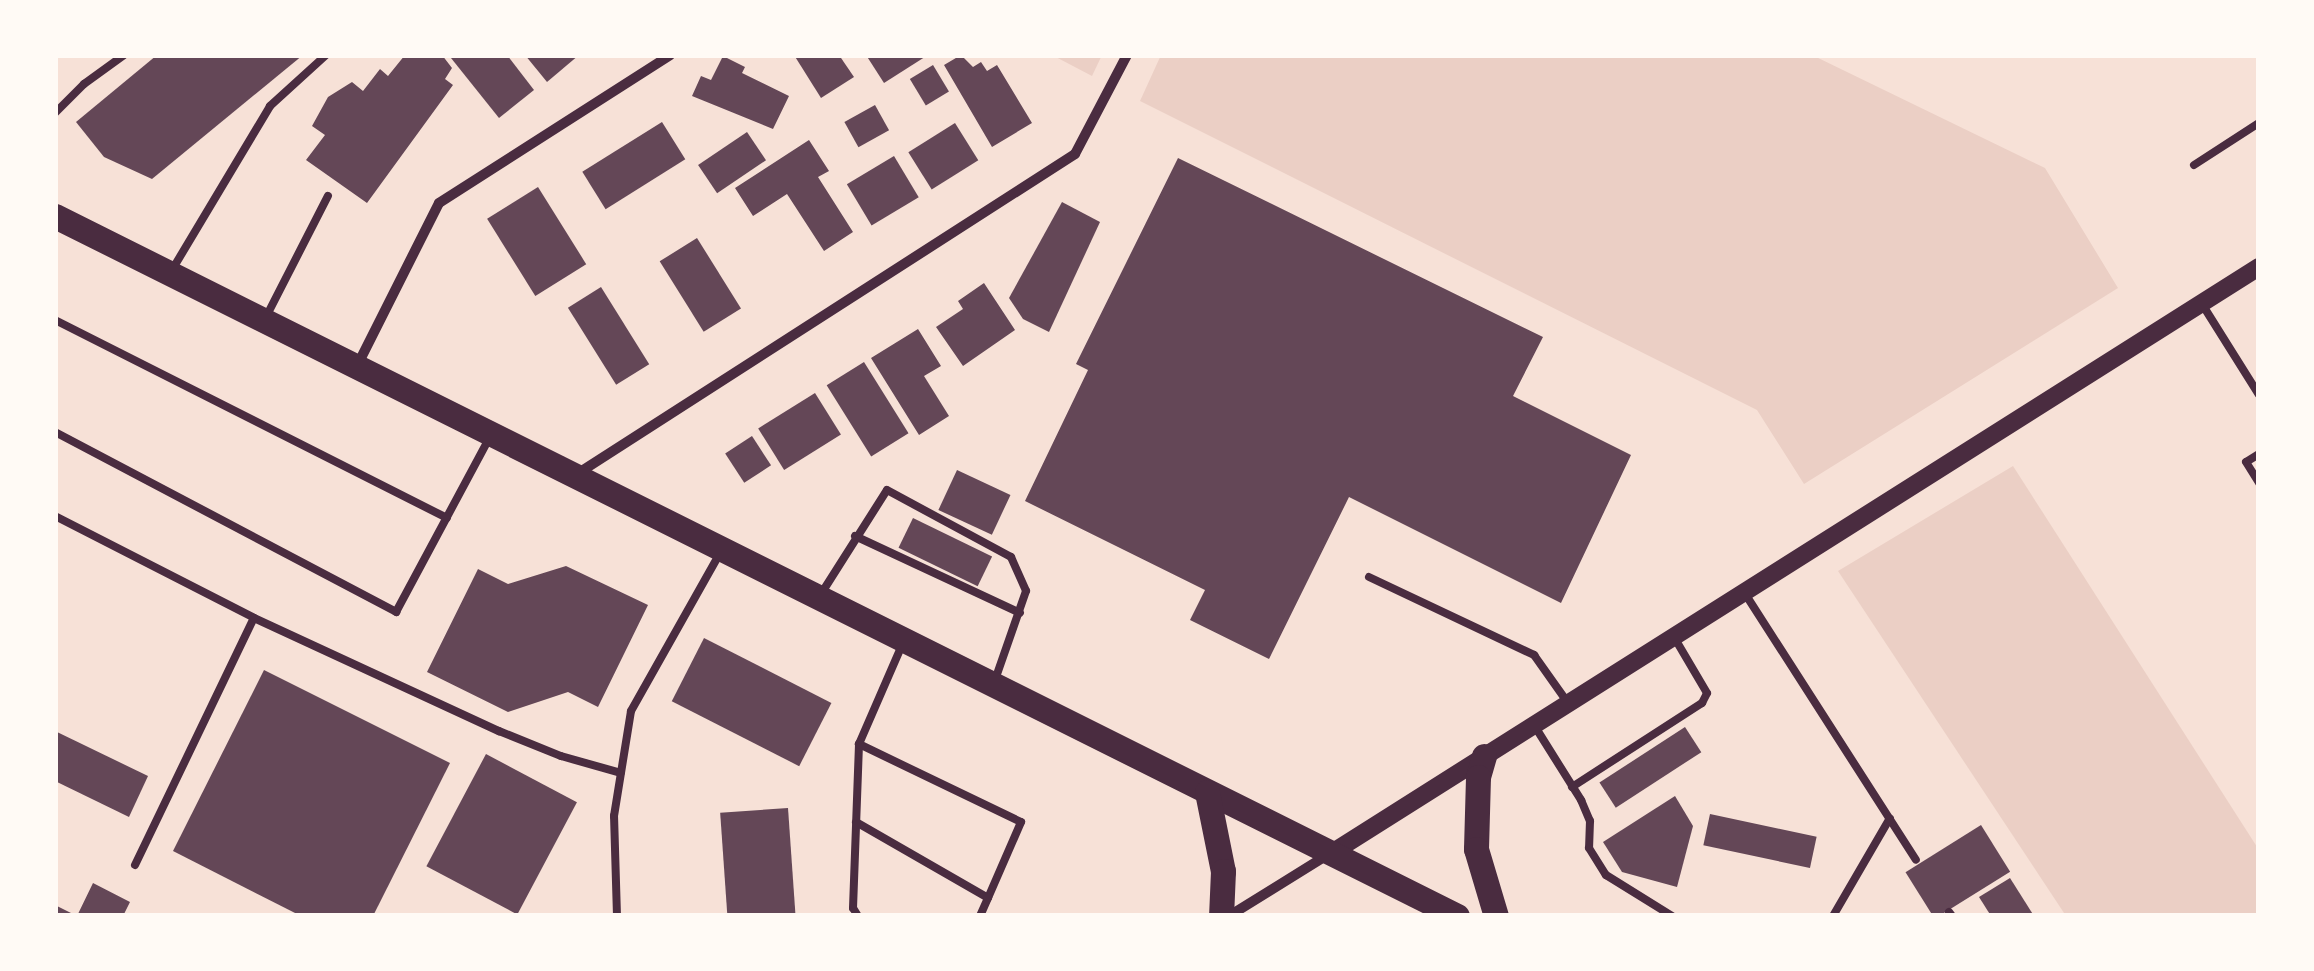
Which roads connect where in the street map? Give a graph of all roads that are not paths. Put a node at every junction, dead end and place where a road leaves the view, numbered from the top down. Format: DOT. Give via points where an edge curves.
graph roads {
  1 [pos="124,55"];
  2 [pos="326,55"];
  3 [pos="670,55"];
  4 [pos="1127,55"];
  5 [pos="55,113"];
  6 [pos="2259,123"];
  7 [pos="2194,165"];
  8 [pos="328,196"];
  9 [pos="55,216"];
  10 [pos="2259,267"];
  11 [pos="170,274"];
  12 [pos="2202,304"];
  13 [pos="55,320"];
  14 [pos="264,321"];
  15 [pos="356,368"];
  16 [pos="2259,395"];
  17 [pos="55,432"];
  18 [pos="492,433"];
  19 [pos="2259,454"];
  20 [pos="575,475"];
  21 [pos="2259,484"];
  22 [pos="55,516"];
  23 [pos="447,518"];
  24 [pos="855,536"];
  25 [pos="722,549"];
  26 [pos="1369,577"];
  27 [pos="1744,592"];
  28 [pos="819,598"];
  29 [pos="1020,613"];
  30 [pos="254,618"];
  31 [pos="1674,637"];
  32 [pos="904,640"];
  33 [pos="993,684"];
  34 [pos="1568,703"];
  35 [pos="1534,725"];
  36 [pos="858,744"];
  37 [pos="1484,756"];
  38 [pos="620,773"];
  39 [pos="1572,787"];
  40 [pos="1207,792"];
  41 [pos="1890,818"];
  42 [pos="856,822"];
  43 [pos="1330,854"];
  44 [pos="1916,860"];
  45 [pos="134,865"];
  46 [pos="988,898"];
  47 [pos="617,916"];
  48 [pos="858,916"];
  49 [pos="980,916"];
  50 [pos="1221,916"];
  51 [pos="1229,916"];
  52 [pos="1457,916"];
  53 [pos="1496,916"];
  54 [pos="1672,916"];
  55 [pos="1833,916"];
  1 -- 5 [label="lane"];
  2 -- 11 [label="lane" via="270,106"];
  3 -- 15 [label="street" via="439,203"];
  4 -- 20 [label="street" via="1075,154"];
  6 -- 7 [label="lane"];
  8 -- 14 [label="lane"];
  9 -- 11 [label="main road"];
  10 -- 12 [label="street"];
  11 -- 14 [label="main road"];
  12 -- 16 [label="lane"];
  12 -- 27 [label="street"];
  13 -- 23 [label="lane"];
  14 -- 15 [label="main road"];
  15 -- 18 [label="main road"];
  17 -- 23 [label="lane" via="396,612"];
  18 -- 20 [label="main road"];
  18 -- 23 [label="lane"];
  19 -- 21 [label="lane" via="2246,462"];
  20 -- 25 [label="main road"];
  22 -- 30 [label="lane"];
  24 -- 28 [label="lane"];
  24 -- 29 [label="lane"];
  24 -- 29 [label="lane" via="887,490 1011,557 1026,591"];
  25 -- 28 [label="main road"];
  25 -- 38 [label="lane" via="630,711"];
  26 -- 34 [label="lane" via="1534,655"];
  27 -- 31 [label="street"];
  27 -- 41 [label="lane"];
  28 -- 32 [label="main road"];
  29 -- 33 [label="lane"];
  30 -- 38 [label="lane" via="499,731"];
  30 -- 45 [label="lane"];
  31 -- 34 [label="street"];
  31 -- 39 [label="lane" via="1707,693 1702,703"];
  32 -- 33 [label="main road"];
  32 -- 36 [label="lane"];
  33 -- 40 [label="main road"];
  34 -- 35 [label="street"];
  35 -- 37 [label="street"];
  35 -- 39 [label="lane"];
  36 -- 42 [label="lane"];
  36 -- 46 [label="lane" via="1021,822"];
  37 -- 43 [label="street"];
  37 -- 53 [label="main road" via="1476,849"];
  38 -- 47 [label="lane" via="614,816"];
  39 -- 54 [label="lane" via="1590,821 1588,848 1606,875"];
  40 -- 43 [label="main road"];
  40 -- 50 [label="main road" via="1222,871"];
  41 -- 44 [label="lane"];
  41 -- 55 [label="lane"];
  42 -- 46 [label="lane"];
  42 -- 48 [label="lane"];
  43 -- 51 [label="street"];
  43 -- 52 [label="main road"];
  46 -- 49 [label="lane"];
}
